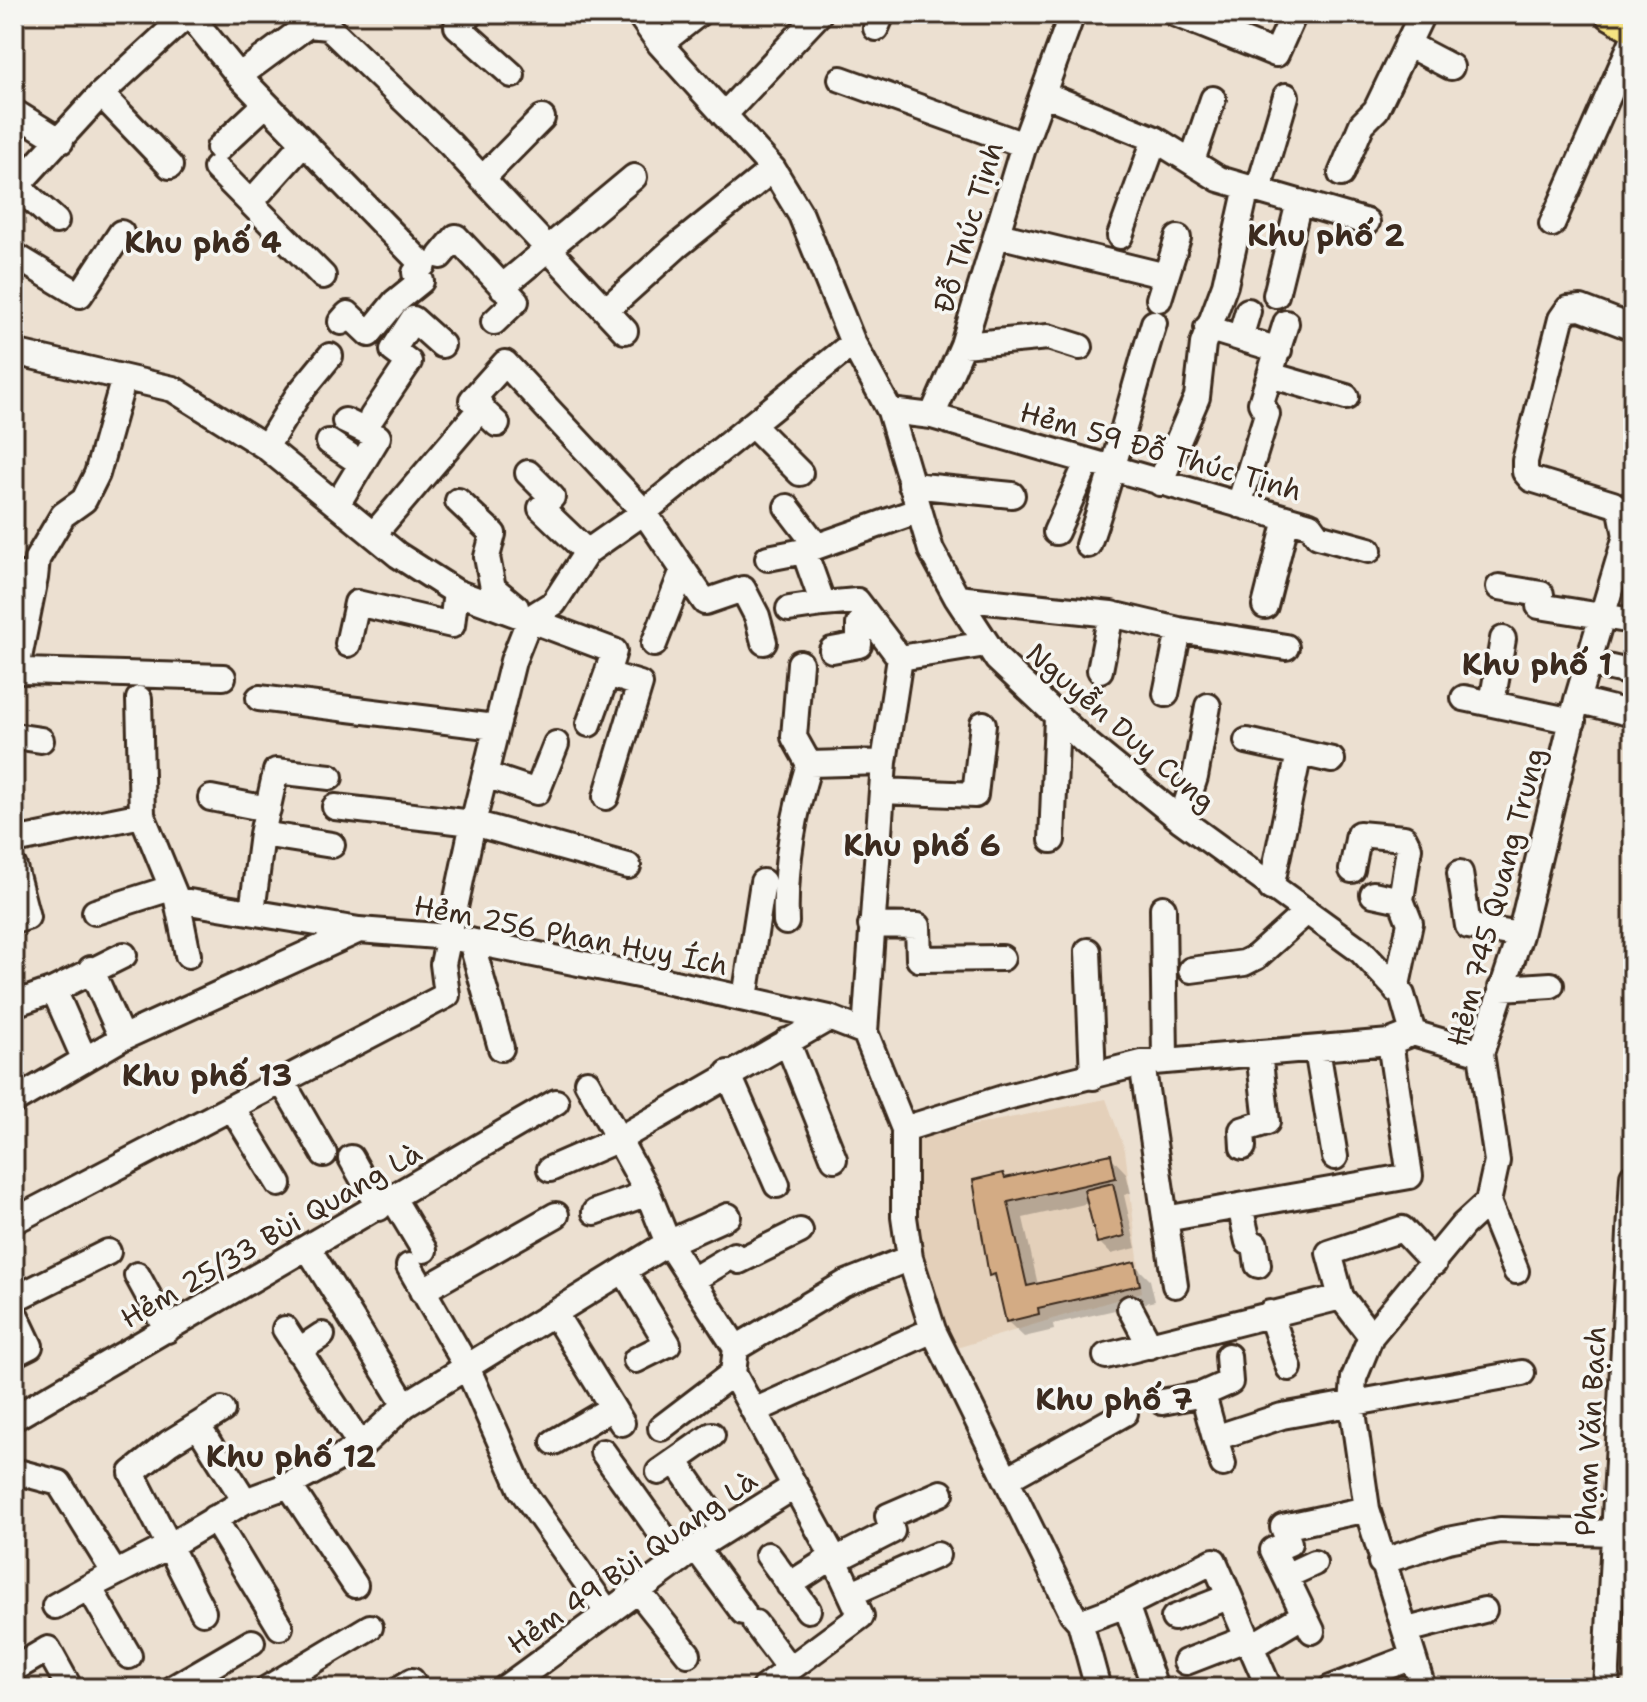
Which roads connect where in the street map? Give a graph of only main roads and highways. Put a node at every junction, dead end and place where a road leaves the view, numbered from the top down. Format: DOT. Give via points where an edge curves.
graph roads {
  1 [pos="1611,14"];
  2 [pos="1633,27"];
  1 -- 2 [label="main road"];
}
